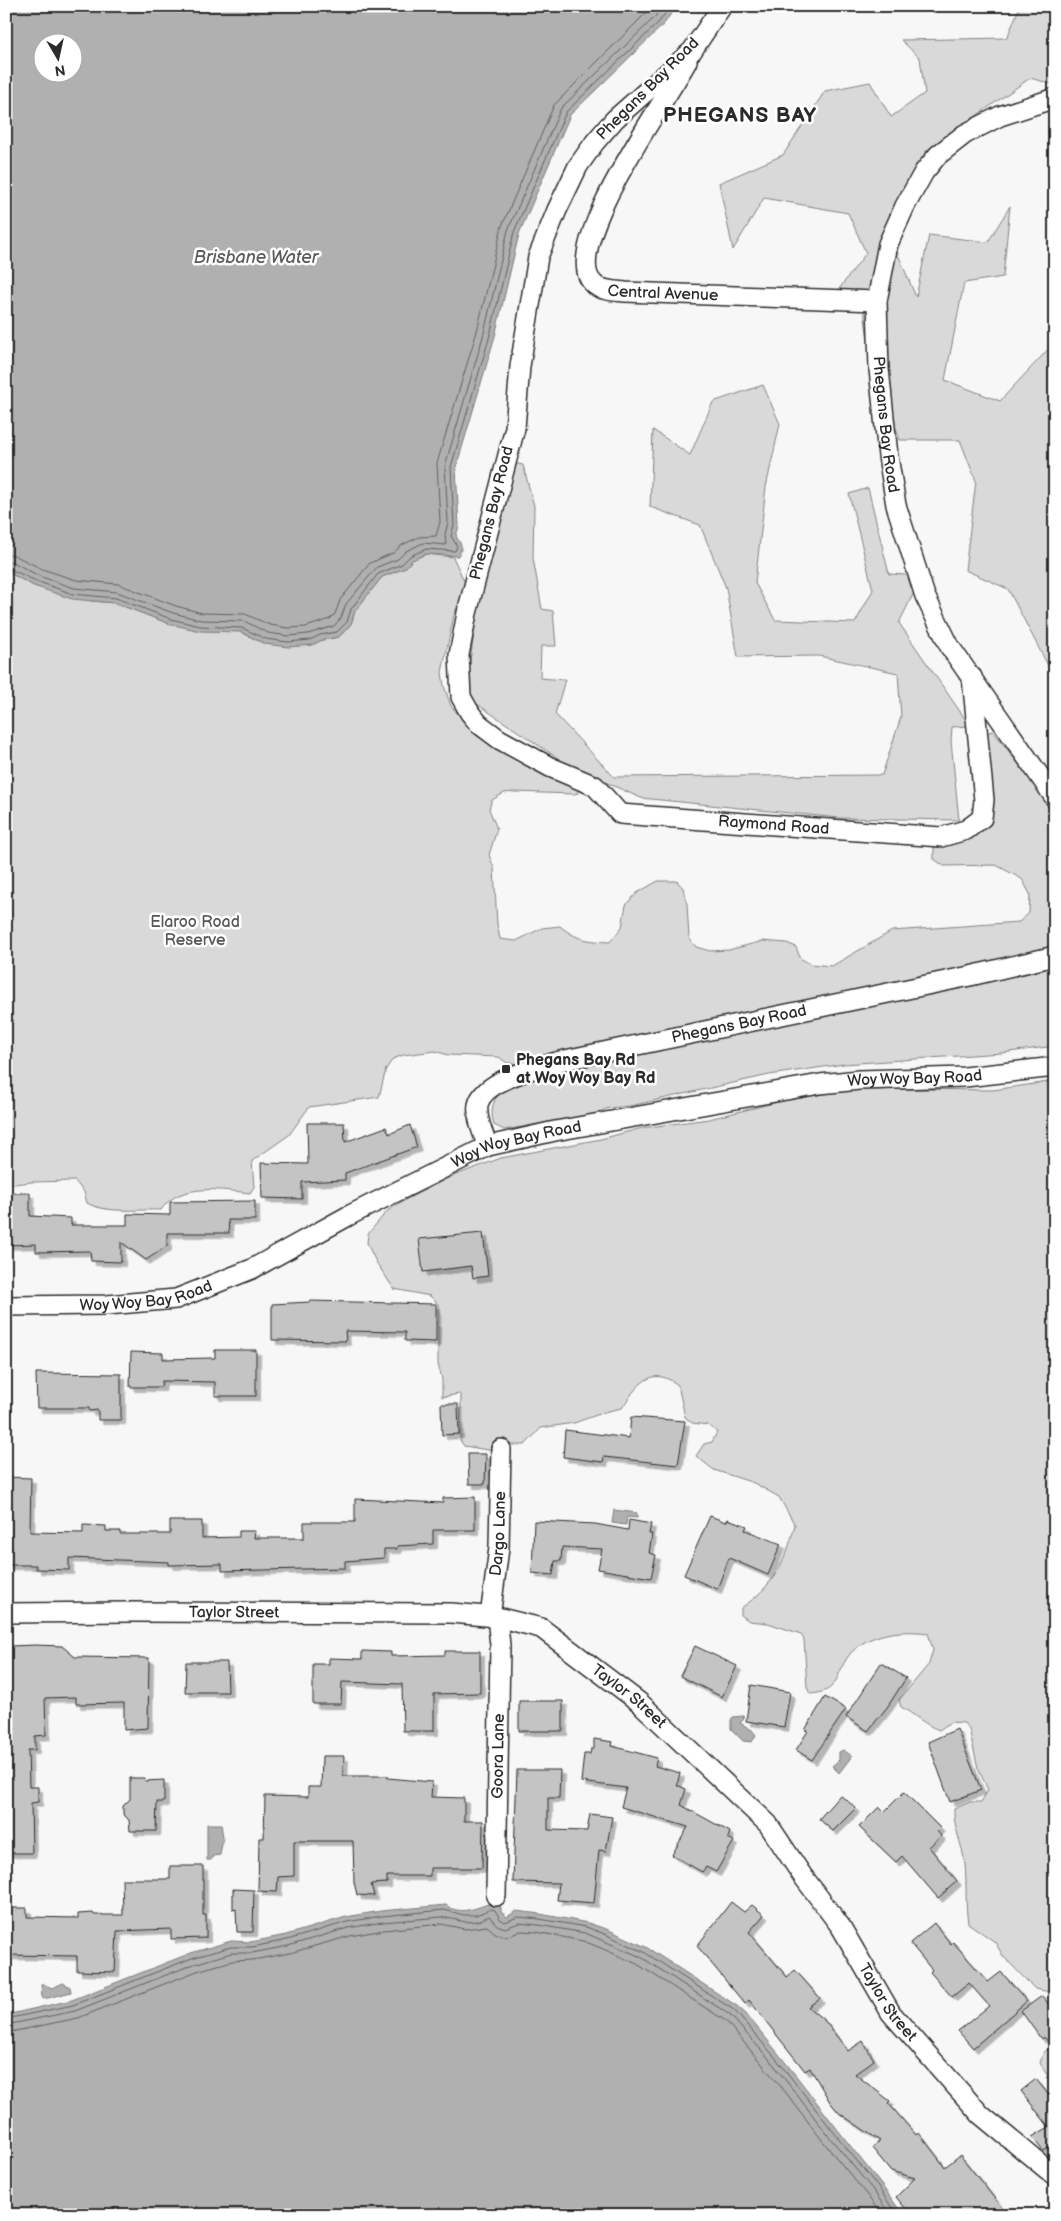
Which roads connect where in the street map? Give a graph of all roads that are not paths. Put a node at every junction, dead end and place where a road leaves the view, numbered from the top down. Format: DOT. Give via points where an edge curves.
graph roads {
  1 [pos="722,6"];
  2 [pos="692,50"];
  3 [pos="1055,98"];
  4 [pos="877,301"];
  5 [pos="972,677"];
  6 [pos="461,697"];
  7 [pos="1055,798"];
  8 [pos="1055,956"];
  9 [pos="1055,1066"];
  10 [pos="488,1146"];
  11 [pos="6,1306"];
  12 [pos="501,1450"];
  13 [pos="6,1613"];
  14 [pos="493,1617"];
  15 [pos="496,1896"];
  16 [pos="1055,2176"];
  1 -- 2 [label="street, Phegans Bay Road"];
  2 -- 4 [label="street, Central Avenue" via="678,78 643,130 601,210 587,263 595,286 625,292"];
  2 -- 6 [label="street, Phegans Bay Road" via="614,119 595,142 578,166 538,257 520,366 515,428 461,639"];
  3 -- 4 [label="street, Phegans Bay Road" via="1000,116 965,134 938,155 904,206 888,244"];
  4 -- 5 [label="street, Phegans Bay Road" via="879,369 896,505 925,596 950,647"];
  5 -- 6 [label="street, Raymond Road" via="984,800 982,818 966,830 942,837 620,814 595,786 550,768 499,739 479,724"];
  5 -- 7 [label="street, Phegans Bay Road"];
  8 -- 10 [label="street, Phegans Bay Road" via="560,1061 511,1075 481,1098 478,1105 480,1125"];
  9 -- 10 [label="street, Woy Woy Bay Road" via="965,1078 820,1084 554,1131"];
  10 -- 11 [label="street, Woy Woy Bay Road" via="390,1194 252,1269 176,1298 107,1305"];
  12 -- 14 [label="street, Dargo Lane" via="499,1548"];
  13 -- 14 [label="street, Taylor Street" via="386,1612"];
  14 -- 15 [label="street, Goora Lane" via="500,1645"];
  14 -- 16 [label="street, Taylor Street" via="541,1628 636,1700 768,1824 841,1927 891,2013 981,2115"];
}
